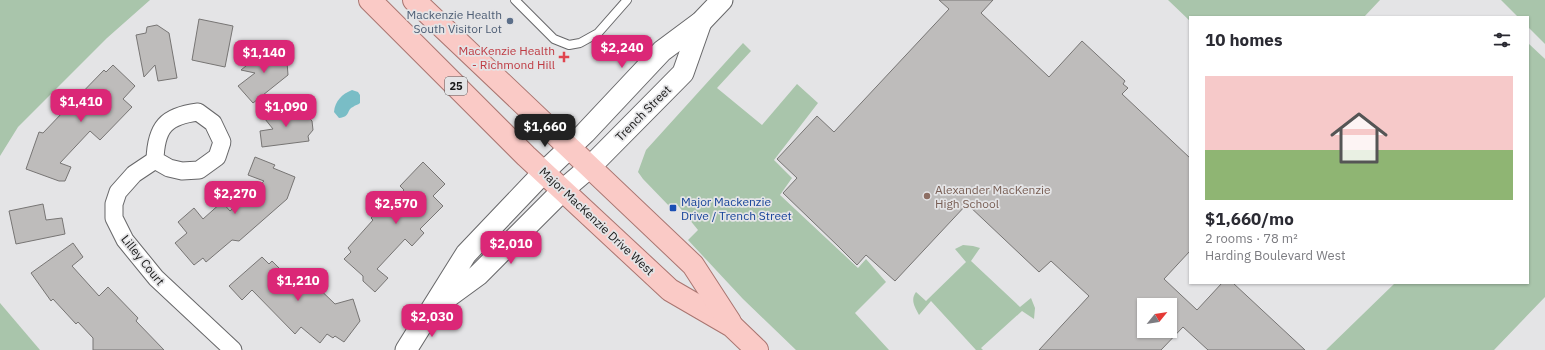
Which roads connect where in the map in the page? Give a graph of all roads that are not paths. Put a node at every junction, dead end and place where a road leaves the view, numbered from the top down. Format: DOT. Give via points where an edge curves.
graph roads {
  1 [pos="370,0"];
  2 [pos="414,0"];
  3 [pos="515,0"];
  4 [pos="627,0"];
  5 [pos="722,0"];
  6 [pos="701,22"];
  7 [pos="569,148"];
  8 [pos="155,160"];
  9 [pos="590,167"];
  10 [pos="544,172"];
  11 [pos="563,190"];
  12 [pos="432,309"];
  13 [pos="732,326"];
  14 [pos="234,350"];
  15 [pos="406,350"];
  16 [pos="757,350"];
  1 -- 10 [label="main road, Major MacKenzie Drive West / 25"];
  2 -- 7 [label="main road, Major MacKenzie Drive West / 25"];
  3 -- 4 [label="lane" via="554,39 569,45 580,43 598,33"];
  5 -- 6 [label="street, Trench Street"];
  6 -- 7 [label="street, Trench Street" via="662,51"];
  6 -- 9 [label="street, Trench Street" via="684,73"];
  7 -- 9 [label="main road, Major MacKenzie Drive West / 25"];
  7 -- 10 [label="street, Trench Street"];
  8 -- 14 [label="street, Lilley Court" via="134,174 118,192 114,204 114,218 125,240 156,278"];
  9 -- 11 [label="street, Trench Street"];
  9 -- 13 [label="main road, Major MacKenzie Drive West / 25" via="693,265"];
  10 -- 11 [label="main road, Major MacKenzie Drive West / 25"];
  10 -- 12 [label="street, Trench Street" via="466,254"];
  11 -- 12 [label="street, Trench Street" via="478,274"];
  11 -- 13 [label="main road, Major MacKenzie Drive West / 25" via="670,290"];
  12 -- 15 [label="street"];
  13 -- 16 [label="main road, Major MacKenzie Drive West / 25"];
}
